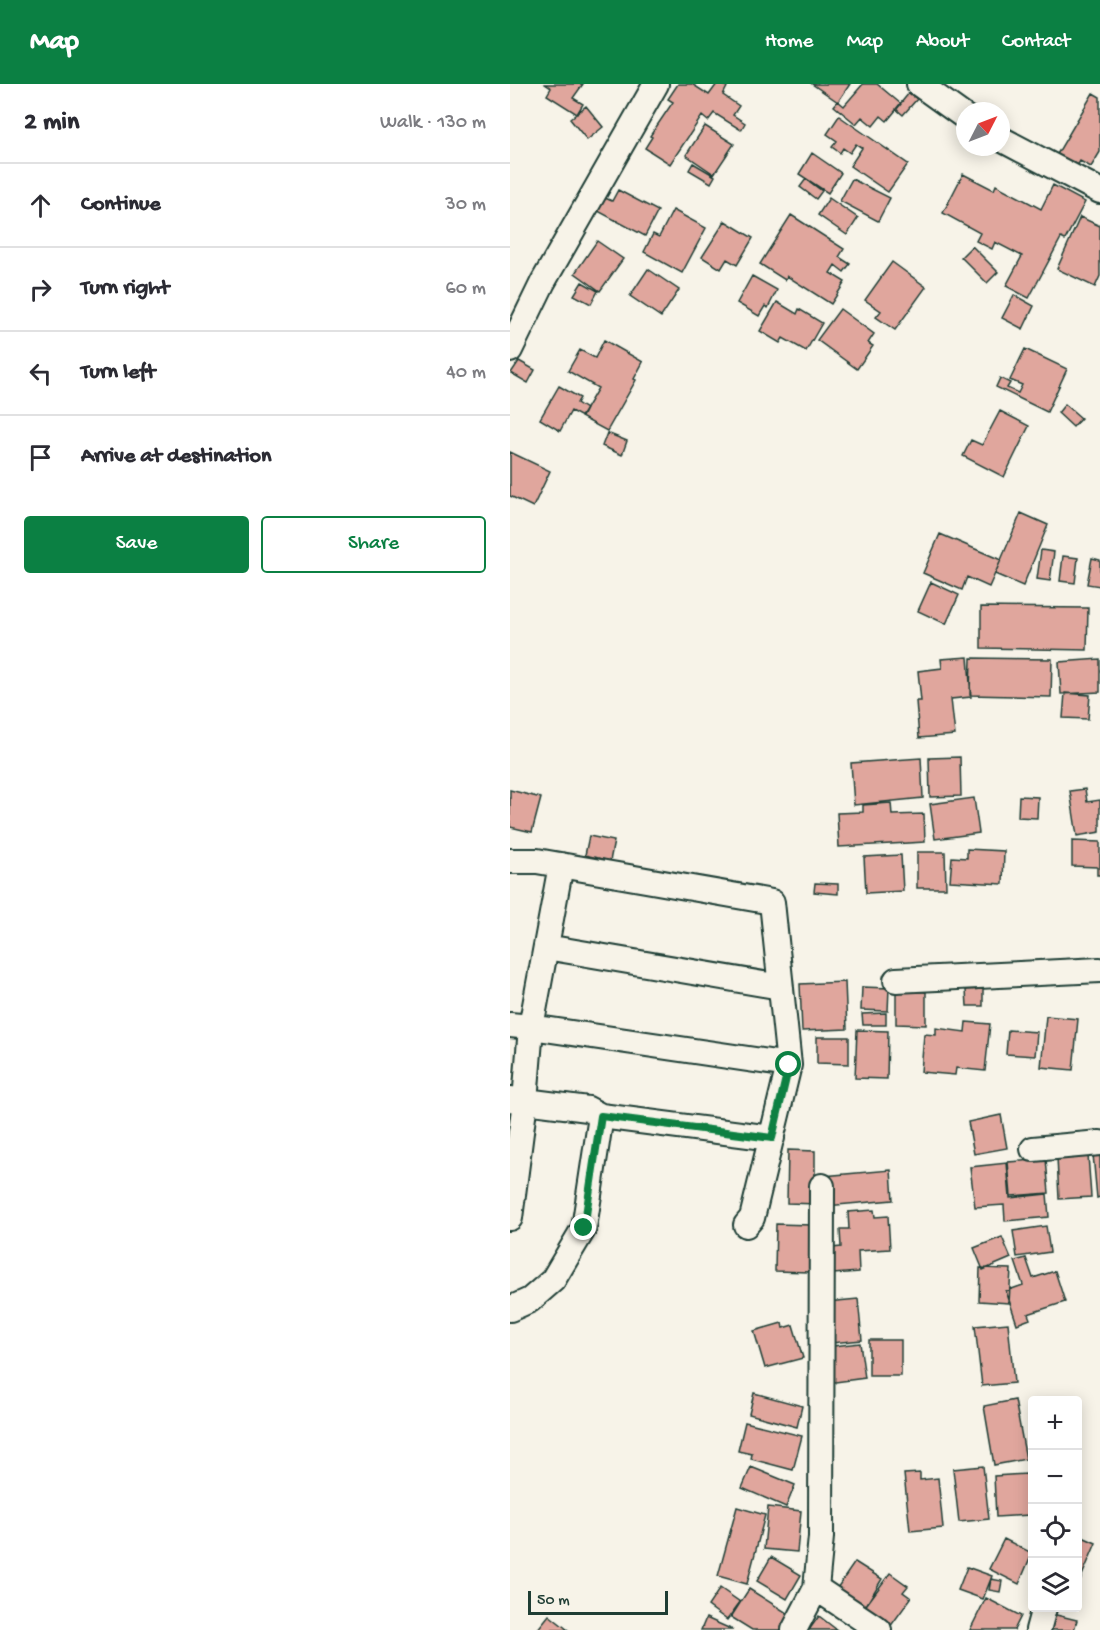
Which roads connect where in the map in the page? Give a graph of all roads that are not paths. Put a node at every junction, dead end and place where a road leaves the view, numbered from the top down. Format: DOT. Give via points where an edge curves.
graph roads {
  1 [pos="656,84"];
  2 [pos="920,84"];
  3 [pos="956,110"];
  4 [pos="1010,144"];
  5 [pos="1100,191"];
  6 [pos="510,350"];
  7 [pos="510,861"];
  8 [pos="561,865"];
  9 [pos="546,947"];
  10 [pos="1100,970"];
  11 [pos="896,980"];
  12 [pos="780,987"];
  13 [pos="520,1026"];
  14 [pos="789,1065"];
  15 [pos="518,1100"];
  16 [pos="601,1116"];
  17 [pos="772,1138"];
  18 [pos="1100,1143"];
  19 [pos="1033,1149"];
  20 [pos="822,1186"];
  21 [pos="510,1218"];
  22 [pos="746,1225"];
  23 [pos="510,1309"];
  24 [pos="816,1588"];
  25 [pos="1043,1612"];
  26 [pos="794,1630"];
  27 [pos="879,1630"];
  28 [pos="1038,1630"];
  1 -- 6 [label="street" via="543,282"];
  2 -- 3 [label="street"];
  4 -- 5 [label="street"];
  7 -- 8 [label="street"];
  8 -- 9 [label="street"];
  8 -- 12 [label="street" via="772,902"];
  9 -- 12 [label="street"];
  9 -- 13 [label="street"];
  10 -- 11 [label="street"];
  12 -- 14 [label="street"];
  13 -- 14 [label="street"];
  13 -- 15 [label="street"];
  14 -- 17 [label="street"];
  15 -- 16 [label="street" via="588,1109"];
  15 -- 21 [label="street"];
  16 -- 17 [label="street"];
  16 -- 23 [label="street" via="584,1228 553,1280 530,1300"];
  17 -- 22 [label="street" via="752,1218"];
  18 -- 19 [label="street"];
  20 -- 24 [label="street" via="821,1537"];
  24 -- 26 [label="street"];
  24 -- 27 [label="street"];
  25 -- 28 [label="street"];
}
